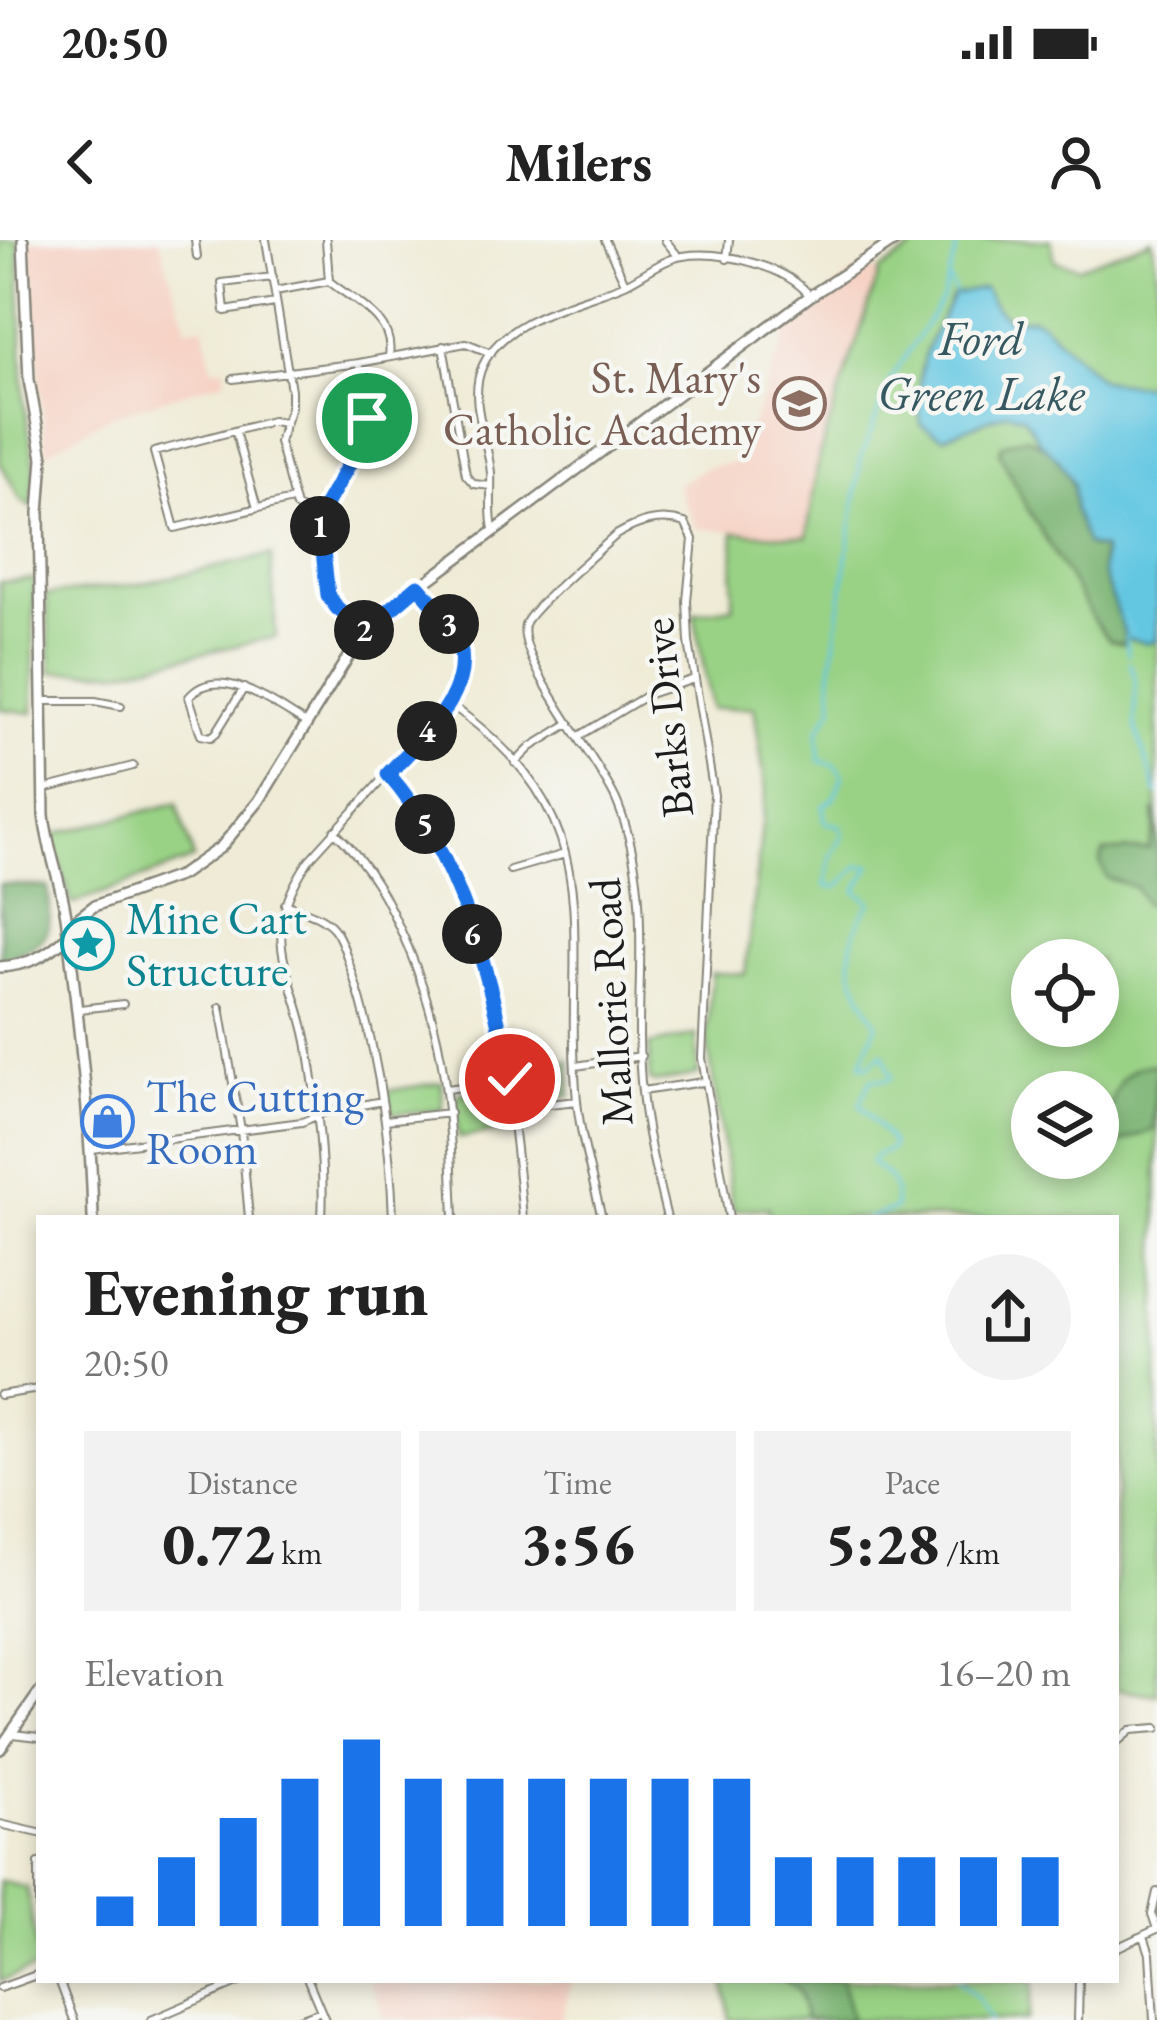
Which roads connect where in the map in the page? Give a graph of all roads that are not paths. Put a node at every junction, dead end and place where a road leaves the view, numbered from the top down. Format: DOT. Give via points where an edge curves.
graph roads {
  1 [pos="23,240"];
  2 [pos="194,240"];
  3 [pos="266,240"];
  4 [pos="326,240"];
  5 [pos="605,240"];
  6 [pos="665,240"];
  7 [pos="729,240"];
  8 [pos="896,240"];
  9 [pos="678,256"];
  10 [pos="197,257"];
  11 [pos="727,259"];
  12 [pos="273,277"];
  13 [pos="329,281"];
  14 [pos="626,284"];
  15 [pos="275,291"];
  16 [pos="810,296"];
  17 [pos="276,303"];
  18 [pos="443,346"];
  19 [pos="491,353"];
  20 [pos="389,356"];
  21 [pos="359,363"];
  22 [pos="288,372"];
  23 [pos="233,379"];
  24 [pos="285,424"];
  25 [pos="235,429"];
  26 [pos="491,486"];
  27 [pos="292,500"];
  28 [pos="257,508"];
  29 [pos="319,517"];
  30 [pos="493,529"];
  31 [pos="418,586"];
  32 [pos="365,631"];
  33 [pos="694,679"];
  34 [pos="244,688"];
  35 [pos="40,701"];
  36 [pos="451,704"];
  37 [pos="121,706"];
  38 [pos="306,722"];
  39 [pos="570,723"];
  40 [pos="578,736"];
  41 [pos="515,763"];
  42 [pos="133,766"];
  43 [pos="388,774"];
  44 [pos="44,789"];
  45 [pos="333,831"];
  46 [pos="566,854"];
  47 [pos="510,870"];
  48 [pos="285,904"];
  49 [pos="68,931"];
  50 [pos="0,967"];
  51 [pos="123,1004"];
  52 [pos="220,1007"];
  53 [pos="80,1009"];
  54 [pos="641,1057"];
  55 [pos="576,1066"];
  56 [pos="510,1079"];
  57 [pos="704,1082"];
  58 [pos="448,1089"];
  59 [pos="641,1091"];
  60 [pos="382,1101"];
  61 [pos="577,1102"];
  62 [pos="513,1108"];
  63 [pos="450,1113"];
  64 [pos="314,1117"];
  65 [pos="385,1120"];
  66 [pos="241,1130"];
  67 [pos="92,1149"];
  68 [pos="93,1215"];
  69 [pos="250,1215"];
  70 [pos="322,1215"];
  71 [pos="393,1215"];
  72 [pos="454,1215"];
  73 [pos="523,1215"];
  74 [pos="601,1215"];
  75 [pos="667,1215"];
  76 [pos="727,1215"];
  77 [pos="36,1389"];
  78 [pos="0,1395"];
  79 [pos="36,1698"];
  80 [pos="1157,1729"];
  81 [pos="10,1734"];
  82 [pos="36,1737"];
  83 [pos="1119,1740"];
  84 [pos="0,1749"];
  85 [pos="0,1823"];
  86 [pos="36,1833"];
  87 [pos="1157,1892"];
  88 [pos="1157,1929"];
  89 [pos="1144,1936"];
  90 [pos="1119,1947"];
  91 [pos="36,1975"];
  92 [pos="60,1983"];
  93 [pos="237,1983"];
  94 [pos="309,1983"];
  95 [pos="1079,1983"];
  96 [pos="0,1988"];
  97 [pos="323,2016"];
  98 [pos="74,2020"];
  99 [pos="151,2020"];
  100 [pos="297,2020"];
  101 [pos="1078,2020"];
  102 [pos="1154,2020"];
  1 -- 35 [label="main road" via="29,380 43,458"];
  2 -- 10 [label="street"];
  3 -- 12 [label="street"];
  4 -- 13 [label="street"];
  5 -- 14 [label="street"];
  6 -- 9 [label="street"];
  7 -- 11 [label="street"];
  8 -- 16 [label="main road"];
  9 -- 11 [label="street"];
  9 -- 14 [label="street"];
  11 -- 16 [label="street" via="779,270"];
  12 -- 15 [label="street"];
  12 -- 17 [label="street" via="222,284 225,310"];
  13 -- 15 [label="street"];
  13 -- 20 [label="street" via="384,323"];
  14 -- 19 [label="street" via="517,329"];
  15 -- 17 [label="street"];
  16 -- 30 [label="main road"];
  17 -- 22 [label="street"];
  18 -- 19 [label="street" via="466,343"];
  18 -- 20 [label="street"];
  18 -- 26 [label="street" via="466,475"];
  19 -- 26 [label="street" via="477,391"];
  20 -- 21 [label="street"];
  21 -- 22 [label="street"];
  21 -- 29 [label="street" via="366,434"];
  22 -- 23 [label="street"];
  22 -- 24 [label="street"];
  24 -- 25 [label="street"];
  24 -- 27 [label="street" via="279,442"];
  25 -- 28 [label="street"];
  25 -- 28 [label="street" via="154,452 175,528"];
  26 -- 30 [label="street"];
  27 -- 28 [label="street"];
  27 -- 29 [label="street"];
  29 -- 32 [label="street" via="328,595"];
  30 -- 31 [label="main road"];
  31 -- 32 [label="main road"];
  31 -- 36 [label="street" via="461,652"];
  32 -- 38 [label="main road"];
  33 -- 39 [label="street, Barks Drive" via="690,527 664,519 631,526 525,624 539,674"];
  33 -- 40 [label="street" via="649,694"];
  33 -- 57 [label="street, Barks Drive" via="715,795"];
  34 -- 34 [label="street" via="216,733 201,735 192,692"];
  34 -- 38 [label="street"];
  35 -- 37 [label="street"];
  35 -- 44 [label="main road"];
  36 -- 41 [label="street"];
  36 -- 43 [label="street"];
  38 -- 49 [label="main road" via="259,801 220,847 181,875 76,916"];
  39 -- 40 [label="street, Mallorie Road"];
  39 -- 41 [label="street"];
  40 -- 54 [label="street, Mallorie Road" via="616,799 634,855"];
  41 -- 46 [label="street" via="543,795"];
  42 -- 44 [label="street"];
  43 -- 45 [label="street"];
  43 -- 56 [label="street" via="426,824 463,906"];
  44 -- 49 [label="main road" via="48,851"];
  45 -- 48 [label="street"];
  45 -- 58 [label="street" via="365,860 393,910 427,992"];
  46 -- 47 [label="street"];
  46 -- 55 [label="street" via="577,926"];
  48 -- 60 [label="street" via="334,929 365,1012"];
  48 -- 64 [label="street" via="282,962 309,1049"];
  49 -- 50 [label="main road" via="49,953"];
  49 -- 53 [label="main road"];
  51 -- 53 [label="street"];
  52 -- 66 [label="street"];
  53 -- 67 [label="main road"];
  54 -- 55 [label="street"];
  54 -- 59 [label="street, Mallorie Road"];
  55 -- 61 [label="street"];
  56 -- 58 [label="street"];
  56 -- 62 [label="street"];
  57 -- 59 [label="street"];
  57 -- 76 [label="street, Barks Drive"];
  58 -- 63 [label="street"];
  59 -- 75 [label="street, Mallorie Road"];
  60 -- 64 [label="street"];
  60 -- 65 [label="street"];
  61 -- 62 [label="street"];
  61 -- 74 [label="street"];
  62 -- 73 [label="street"];
  63 -- 65 [label="street"];
  63 -- 72 [label="street"];
  64 -- 66 [label="street"];
  64 -- 70 [label="street"];
  65 -- 71 [label="street"];
  66 -- 67 [label="street"];
  66 -- 69 [label="street"];
  67 -- 68 [label="main road"];
  77 -- 78 [label="street"];
  79 -- 81 [label="main road"];
  80 -- 83 [label="street" via="1131,1730"];
  81 -- 82 [label="street"];
  81 -- 84 [label="main road"];
  85 -- 86 [label="street"];
  87 -- 88 [label="street"];
  88 -- 89 [label="street"];
  89 -- 90 [label="street"];
  89 -- 102 [label="street"];
  91 -- 96 [label="street"];
  92 -- 98 [label="street"];
  93 -- 99 [label="street"];
  94 -- 97 [label="street"];
  95 -- 101 [label="street"];
  97 -- 100 [label="street"];
}
